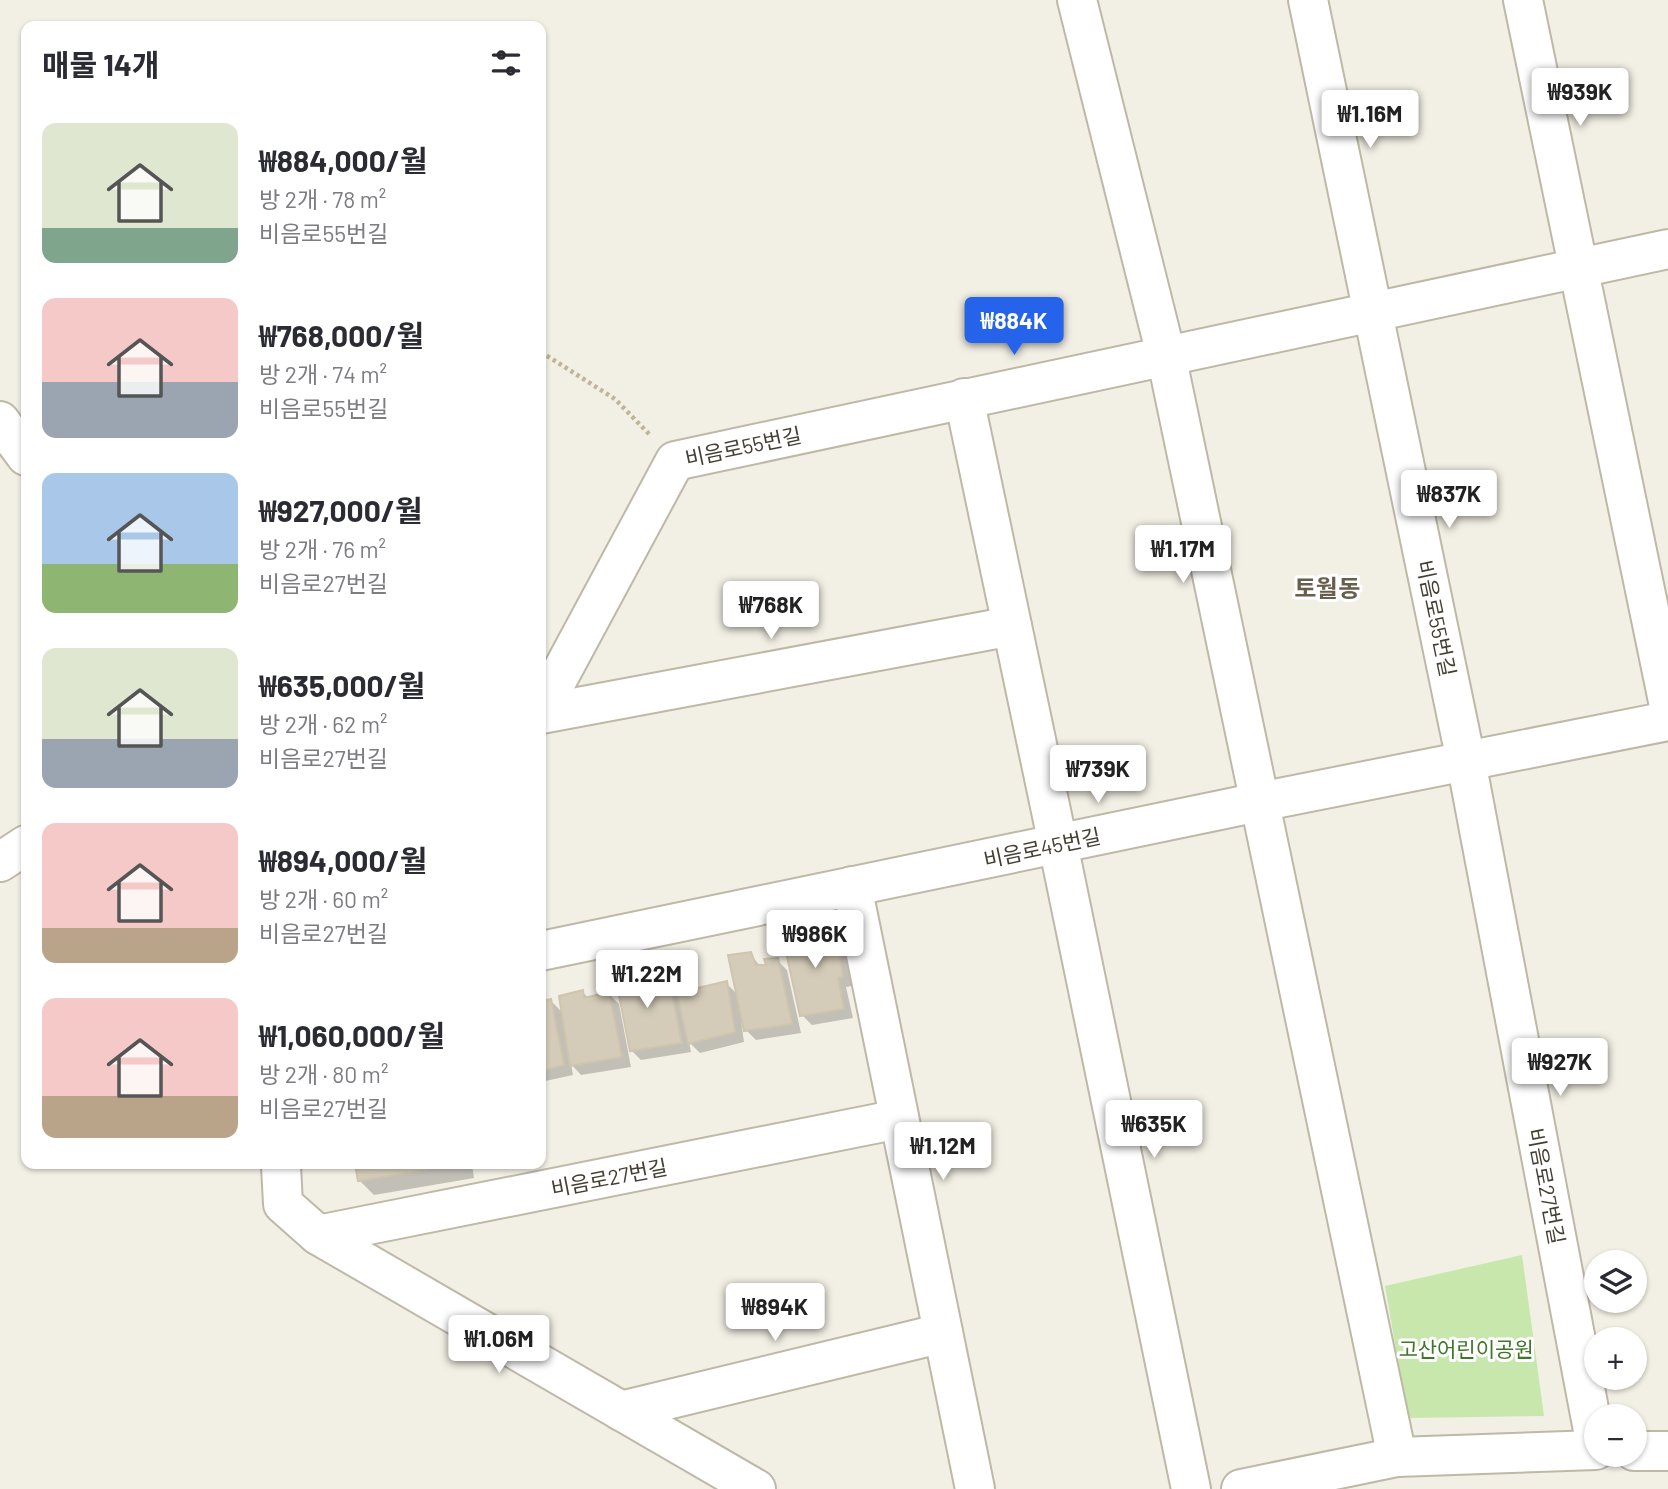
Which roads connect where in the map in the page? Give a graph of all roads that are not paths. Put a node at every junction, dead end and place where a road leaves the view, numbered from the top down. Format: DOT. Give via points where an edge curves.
graph roads {
  1 [pos="1077,0"];
  2 [pos="1308,0"];
  3 [pos="1523,0"];
  4 [pos="1668,249"];
  5 [pos="1579,268"];
  6 [pos="1373,311"];
  7 [pos="1166,355"];
  8 [pos="964,398"];
  9 [pos="0,421"];
  10 [pos="21,449"];
  11 [pos="1012,626"];
  12 [pos="1668,701"];
  13 [pos="546,703"];
  14 [pos="546,711"];
  15 [pos="1668,721"];
  16 [pos="1466,761"];
  17 [pos="1259,802"];
  18 [pos="1058,844"];
  19 [pos="21,848"];
  20 [pos="0,862"];
  21 [pos="852,886"];
  22 [pos="546,950"];
  23 [pos="899,1119"];
  24 [pos="281,1169"];
  25 [pos="318,1236"];
  26 [pos="943,1333"];
  27 [pos="1588,1404"];
  28 [pos="621,1411"];
  29 [pos="1584,1449"];
  30 [pos="1647,1451"];
  31 [pos="1668,1451"];
  32 [pos="1397,1457"];
  33 [pos="756,1489"];
  34 [pos="975,1489"];
  35 [pos="1191,1489"];
  36 [pos="1241,1489"];
  1 -- 7 [label="street"];
  2 -- 6 [label="street, 비음로55번길"];
  3 -- 5 [label="street"];
  4 -- 5 [label="street, 비음로55번길"];
  5 -- 6 [label="street, 비음로55번길"];
  5 -- 12 [label="street"];
  6 -- 7 [label="street, 비음로55번길"];
  6 -- 16 [label="street, 비음로55번길"];
  7 -- 8 [label="street, 비음로55번길"];
  7 -- 17 [label="street"];
  8 -- 11 [label="street"];
  8 -- 13 [label="street, 비음로55번길" via="675,461"];
  9 -- 10 [label="street"];
  11 -- 14 [label="street, 비음로55번길"];
  11 -- 18 [label="street"];
  15 -- 16 [label="street, 비음로45번길"];
  16 -- 17 [label="street, 비음로45번길"];
  16 -- 27 [label="street, 비음로27번길"];
  17 -- 18 [label="street, 비음로45번길"];
  17 -- 32 [label="street"];
  18 -- 21 [label="street, 비음로45번길"];
  18 -- 35 [label="street"];
  19 -- 20 [label="street"];
  21 -- 22 [label="street, 비음로45번길"];
  21 -- 23 [label="street"];
  23 -- 25 [label="street, 비음로27번길"];
  23 -- 26 [label="street"];
  24 -- 25 [label="street" via="283,1204"];
  25 -- 28 [label="street"];
  26 -- 28 [label="street"];
  26 -- 34 [label="street"];
  28 -- 33 [label="street"];
  29 -- 32 [label="street, 비음로27번길"];
  30 -- 31 [label="street"];
  32 -- 36 [label="street, 비음로27번길"];
}
